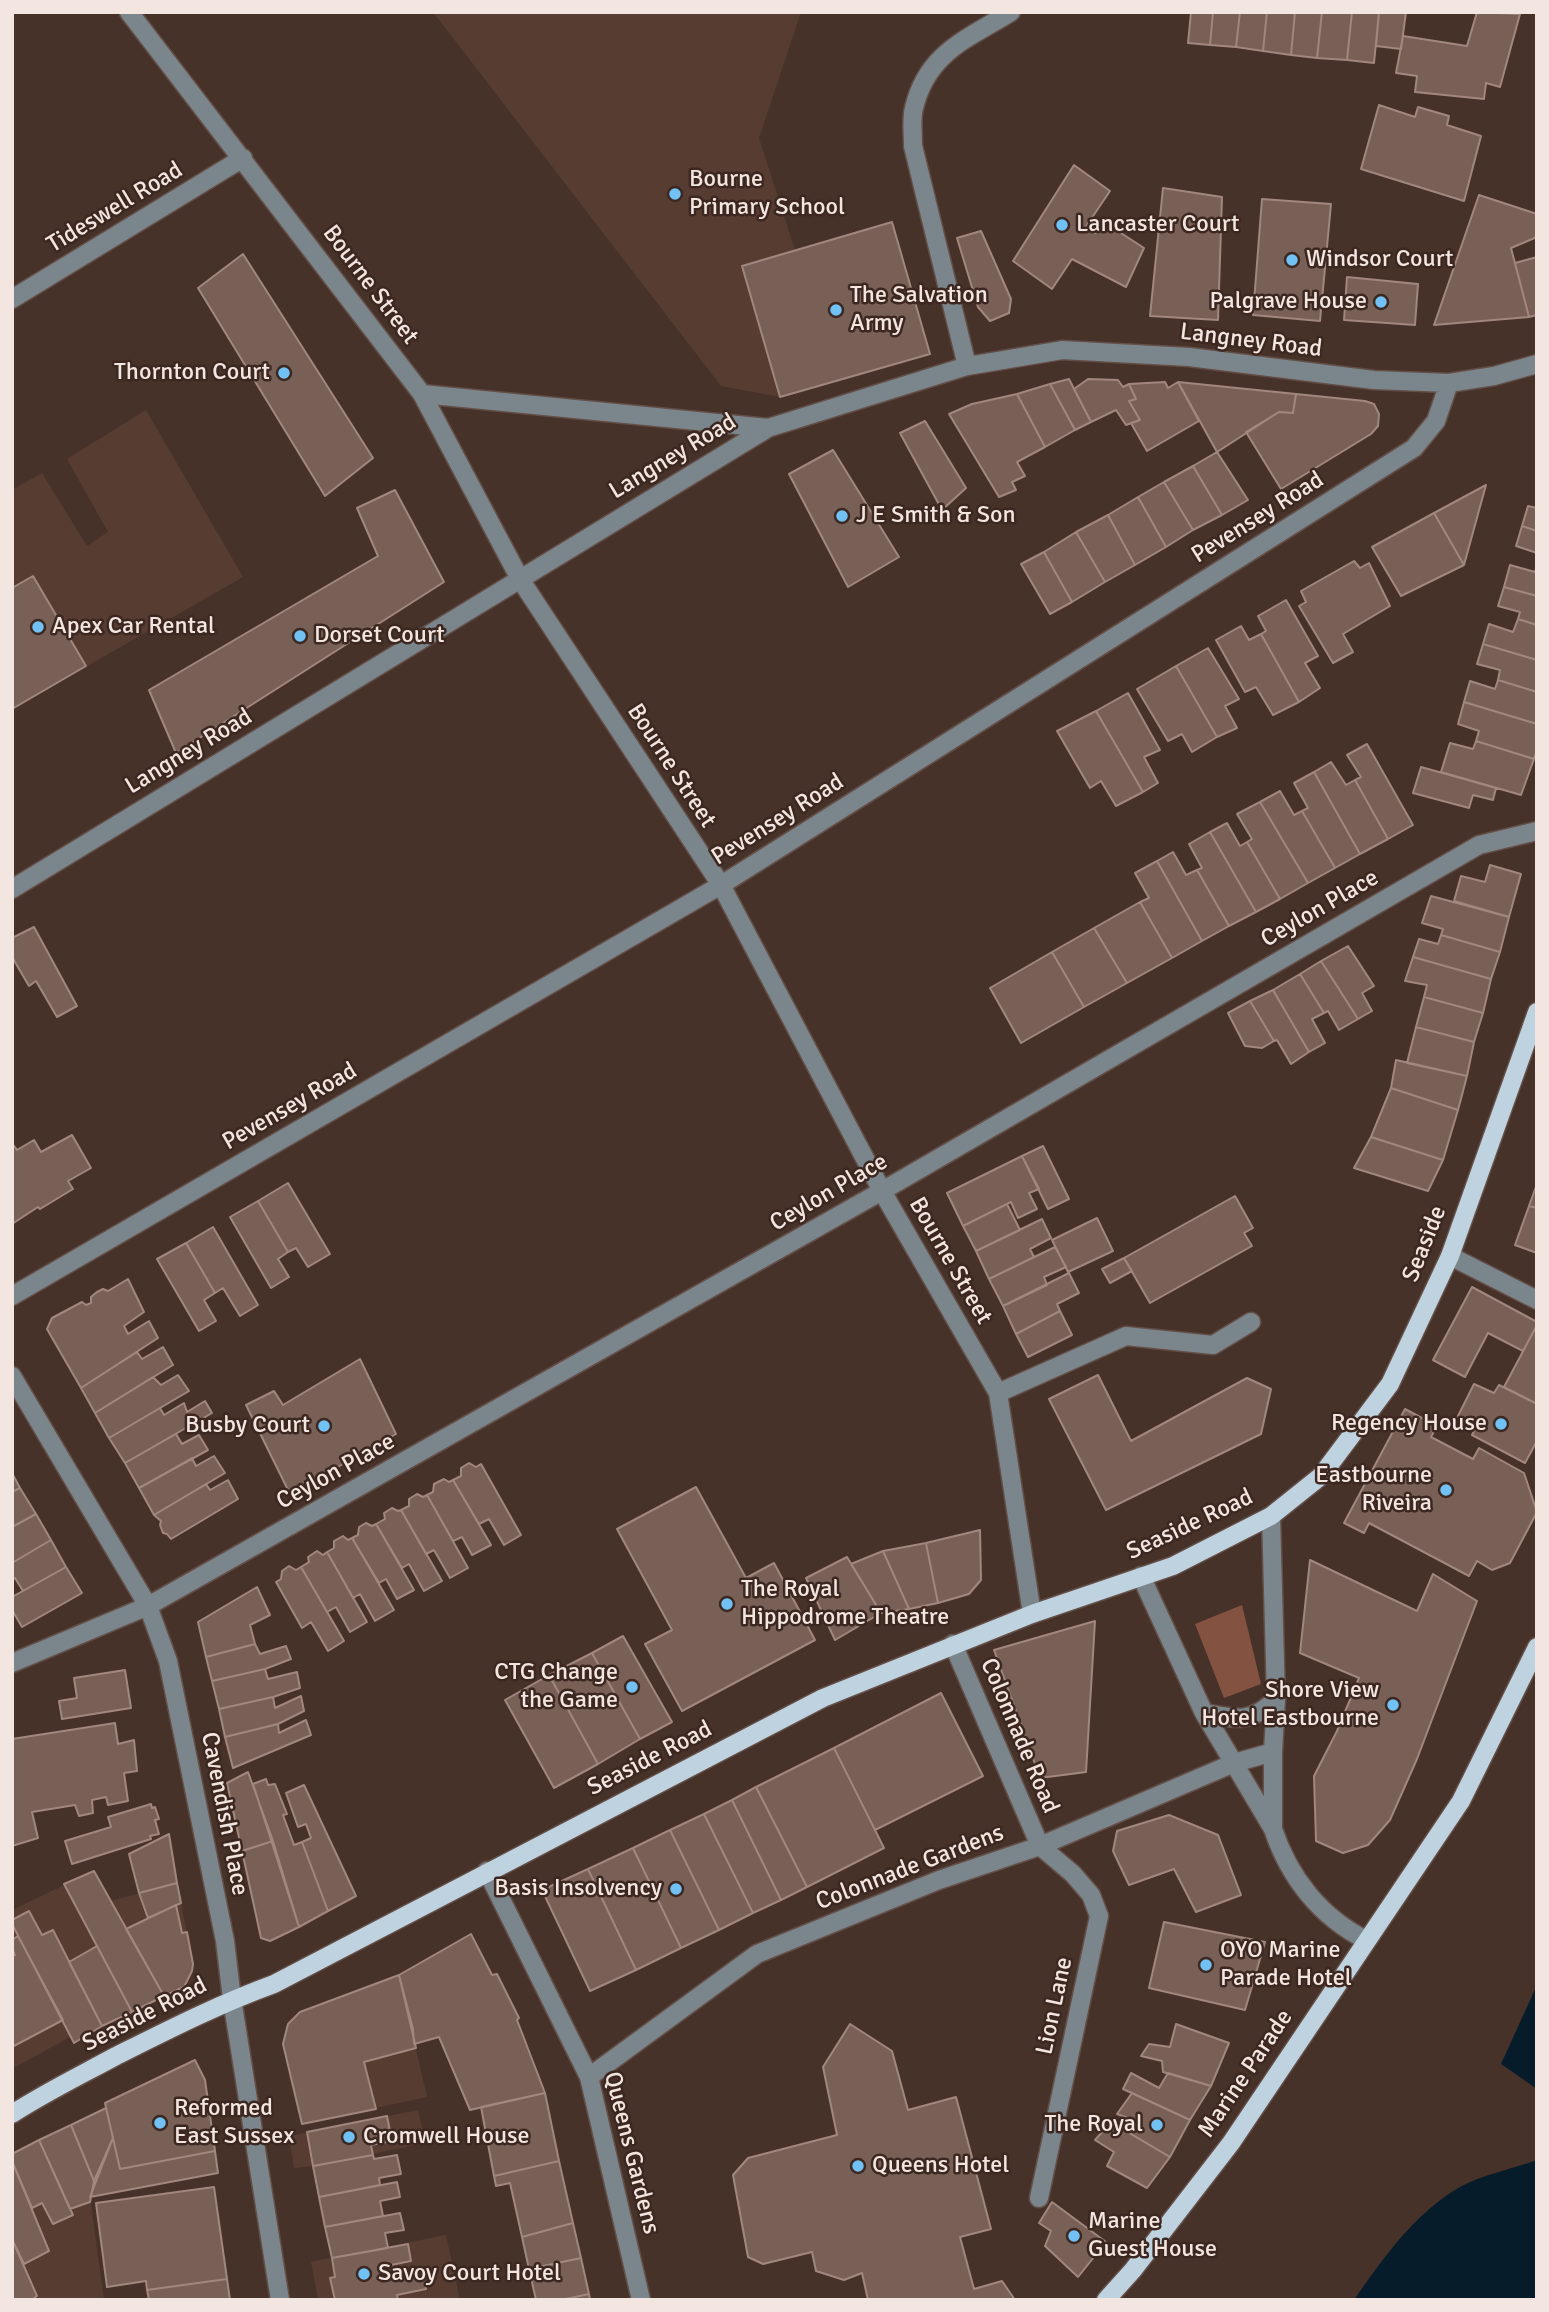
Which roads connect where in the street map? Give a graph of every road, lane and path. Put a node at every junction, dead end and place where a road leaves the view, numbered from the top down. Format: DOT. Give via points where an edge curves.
graph roads {
  1 [pos="129,12"];
  2 [pos="1011,12"];
  3 [pos="243,158"];
  4 [pos="12,299"];
  5 [pos="1537,364"];
  6 [pos="967,366"];
  7 [pos="1449,383"];
  8 [pos="422,394"];
  9 [pos="768,428"];
  10 [pos="520,579"];
  11 [pos="1537,831"];
  12 [pos="721,885"];
  13 [pos="12,889"];
  14 [pos="1537,1012"];
  15 [pos="882,1191"];
  16 [pos="1450,1255"];
  17 [pos="12,1296"];
  18 [pos="1537,1300"];
  19 [pos="1251,1322"];
  20 [pos="12,1376"];
  21 [pos="998,1393"];
  22 [pos="1321,1476"];
  23 [pos="1271,1516"];
  24 [pos="1142,1576"];
  25 [pos="148,1606"];
  26 [pos="1032,1614"];
  27 [pos="953,1644"];
  28 [pos="1537,1647"];
  29 [pos="12,1663"];
  30 [pos="1276,1699"];
  31 [pos="1204,1713"];
  32 [pos="1273,1752"];
  33 [pos="1234,1763"];
  34 [pos="1273,1829"];
  35 [pos="1040,1846"];
  36 [pos="487,1871"];
  37 [pos="1366,1940"];
  38 [pos="232,1999"];
  39 [pos="589,2077"];
  40 [pos="12,2114"];
  41 [pos="1039,2198"];
  42 [pos="280,2300"];
  43 [pos="641,2300"];
  44 [pos="1106,2300"];
  1 -- 3 [label="street, Bourne Street"];
  2 -- 6 [label="street" via="948,50 924,77 913,110 913,146"];
  3 -- 4 [label="street, Tideswell Road"];
  3 -- 8 [label="street, Bourne Street"];
  5 -- 7 [label="street"];
  6 -- 7 [label="street, Langney Road" via="1062,350 1189,357 1374,380"];
  6 -- 9 [label="street, Langney Road"];
  7 -- 12 [label="street, Pevensey Road" via="1436,421 1415,448"];
  8 -- 9 [label="street"];
  8 -- 10 [label="street, Bourne Street"];
  9 -- 10 [label="street, Langney Road"];
  10 -- 12 [label="street, Bourne Street"];
  10 -- 13 [label="street, Langney Road"];
  11 -- 15 [label="street, Ceylon Place" via="1479,845"];
  12 -- 15 [label="street, Bourne Street"];
  12 -- 17 [label="street, Pevensey Road"];
  14 -- 16 [label="main road, Seaside"];
  15 -- 21 [label="street, Bourne Street"];
  15 -- 25 [label="street, Ceylon Place"];
  16 -- 18 [label="street"];
  16 -- 22 [label="main road, Seaside" via="1390,1384"];
  19 -- 21 [label="street" via="1213,1345 1126,1336"];
  20 -- 25 [label="street, Cavendish Place"];
  21 -- 26 [label="street, Bourne Street"];
  22 -- 23 [label="main road, Seaside Road"];
  23 -- 24 [label="main road, Seaside Road" via="1173,1566"];
  23 -- 30 [label="street"];
  24 -- 26 [label="main road, Seaside Road"];
  24 -- 31 [label="street"];
  25 -- 29 [label="street, Ceylon Place"];
  25 -- 38 [label="street, Cavendish Place" via="168,1661 225,1941"];
  26 -- 27 [label="main road, Seaside Road"];
  27 -- 35 [label="street, Colonnade Road"];
  27 -- 36 [label="main road, Seaside Road" via="823,1698"];
  28 -- 37 [label="main road, Marine Parade" via="1461,1801"];
  30 -- 31 [label="street" via="1262,1713 1240,1720"];
  30 -- 32 [label="street"];
  31 -- 33 [label="street"];
  32 -- 33 [label="street, Colonnade Gardens"];
  32 -- 34 [label="street"];
  33 -- 34 [label="street"];
  33 -- 35 [label="street, Colonnade Gardens"];
  34 -- 37 [label="street" via="1299,1884 1343,1929"];
  35 -- 39 [label="street, Colonnade Gardens" via="939,1880 757,1954"];
  35 -- 41 [label="street, Lion Lane" via="1091,1895 1099,1916"];
  36 -- 38 [label="main road, Seaside Road" via="274,1984"];
  36 -- 39 [label="street, Queens Gardens"];
  37 -- 44 [label="main road, Marine Parade" via="1231,2143"];
  38 -- 40 [label="main road, Seaside Road"];
  38 -- 42 [label="street, Cavendish Place"];
  39 -- 43 [label="street, Queens Gardens"];
}
